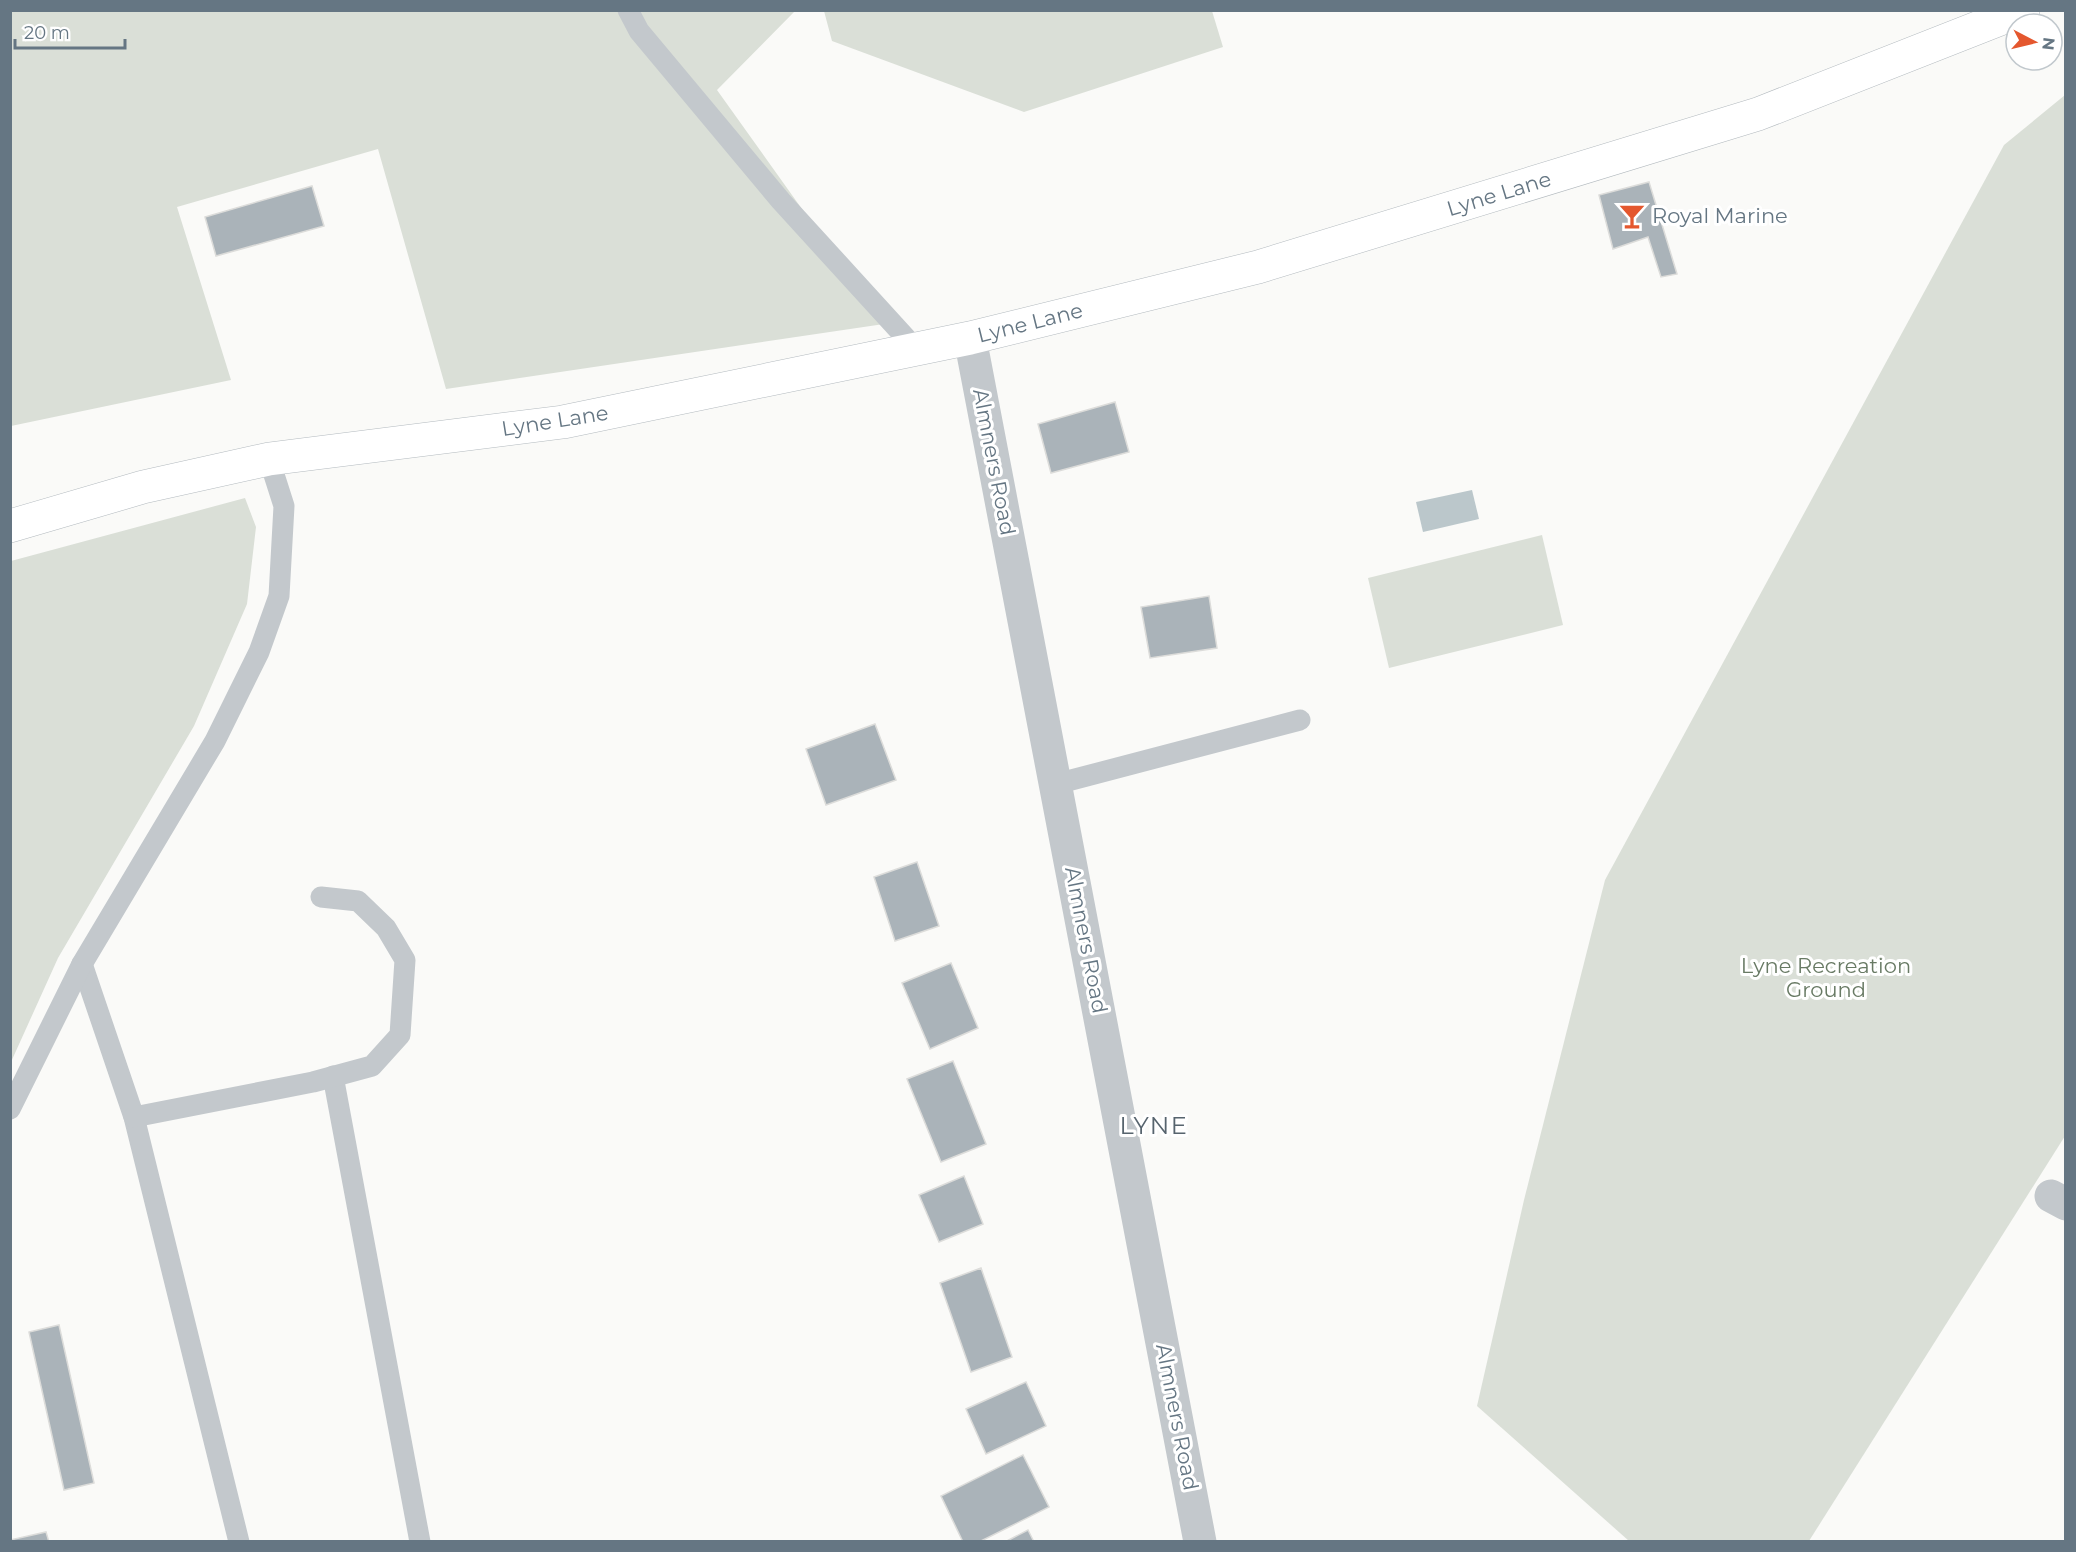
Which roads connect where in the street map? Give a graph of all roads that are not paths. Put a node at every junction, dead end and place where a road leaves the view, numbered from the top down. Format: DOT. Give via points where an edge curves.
graph roads {
  1 [pos="628,10"];
  2 [pos="2023,10"];
  3 [pos="969,338"];
  4 [pos="916,349"];
  5 [pos="269,459"];
  6 [pos="10,526"];
  7 [pos="1300,720"];
  8 [pos="1056,784"];
  9 [pos="321,897"];
  10 [pos="82,964"];
  11 [pos="333,1076"];
  12 [pos="10,1109"];
  13 [pos="134,1117"];
  14 [pos="240,1542"];
  15 [pos="420,1542"];
  16 [pos="1200,1542"];
  1 -- 4 [label="lane" via="639,31 782,201"];
  2 -- 3 [label="street, Lyne Lane" via="1747,118 1258,267"];
  3 -- 4 [label="street, Lyne Lane"];
  3 -- 8 [label="street, Almners Road"];
  4 -- 5 [label="street, Lyne Lane" via="563,422"];
  5 -- 6 [label="street, Lyne Lane" via="142,487"];
  5 -- 10 [label="lane" via="284,506 279,596 267,630 215,741"];
  7 -- 8 [label="lane"];
  8 -- 16 [label="street, Almners Road"];
  9 -- 11 [label="lane" via="358,901 386,928 405,960 400,1035 372,1066"];
  10 -- 12 [label="lane"];
  10 -- 13 [label="lane"];
  11 -- 13 [label="lane"];
  11 -- 15 [label="lane"];
  13 -- 14 [label="lane"];
}
